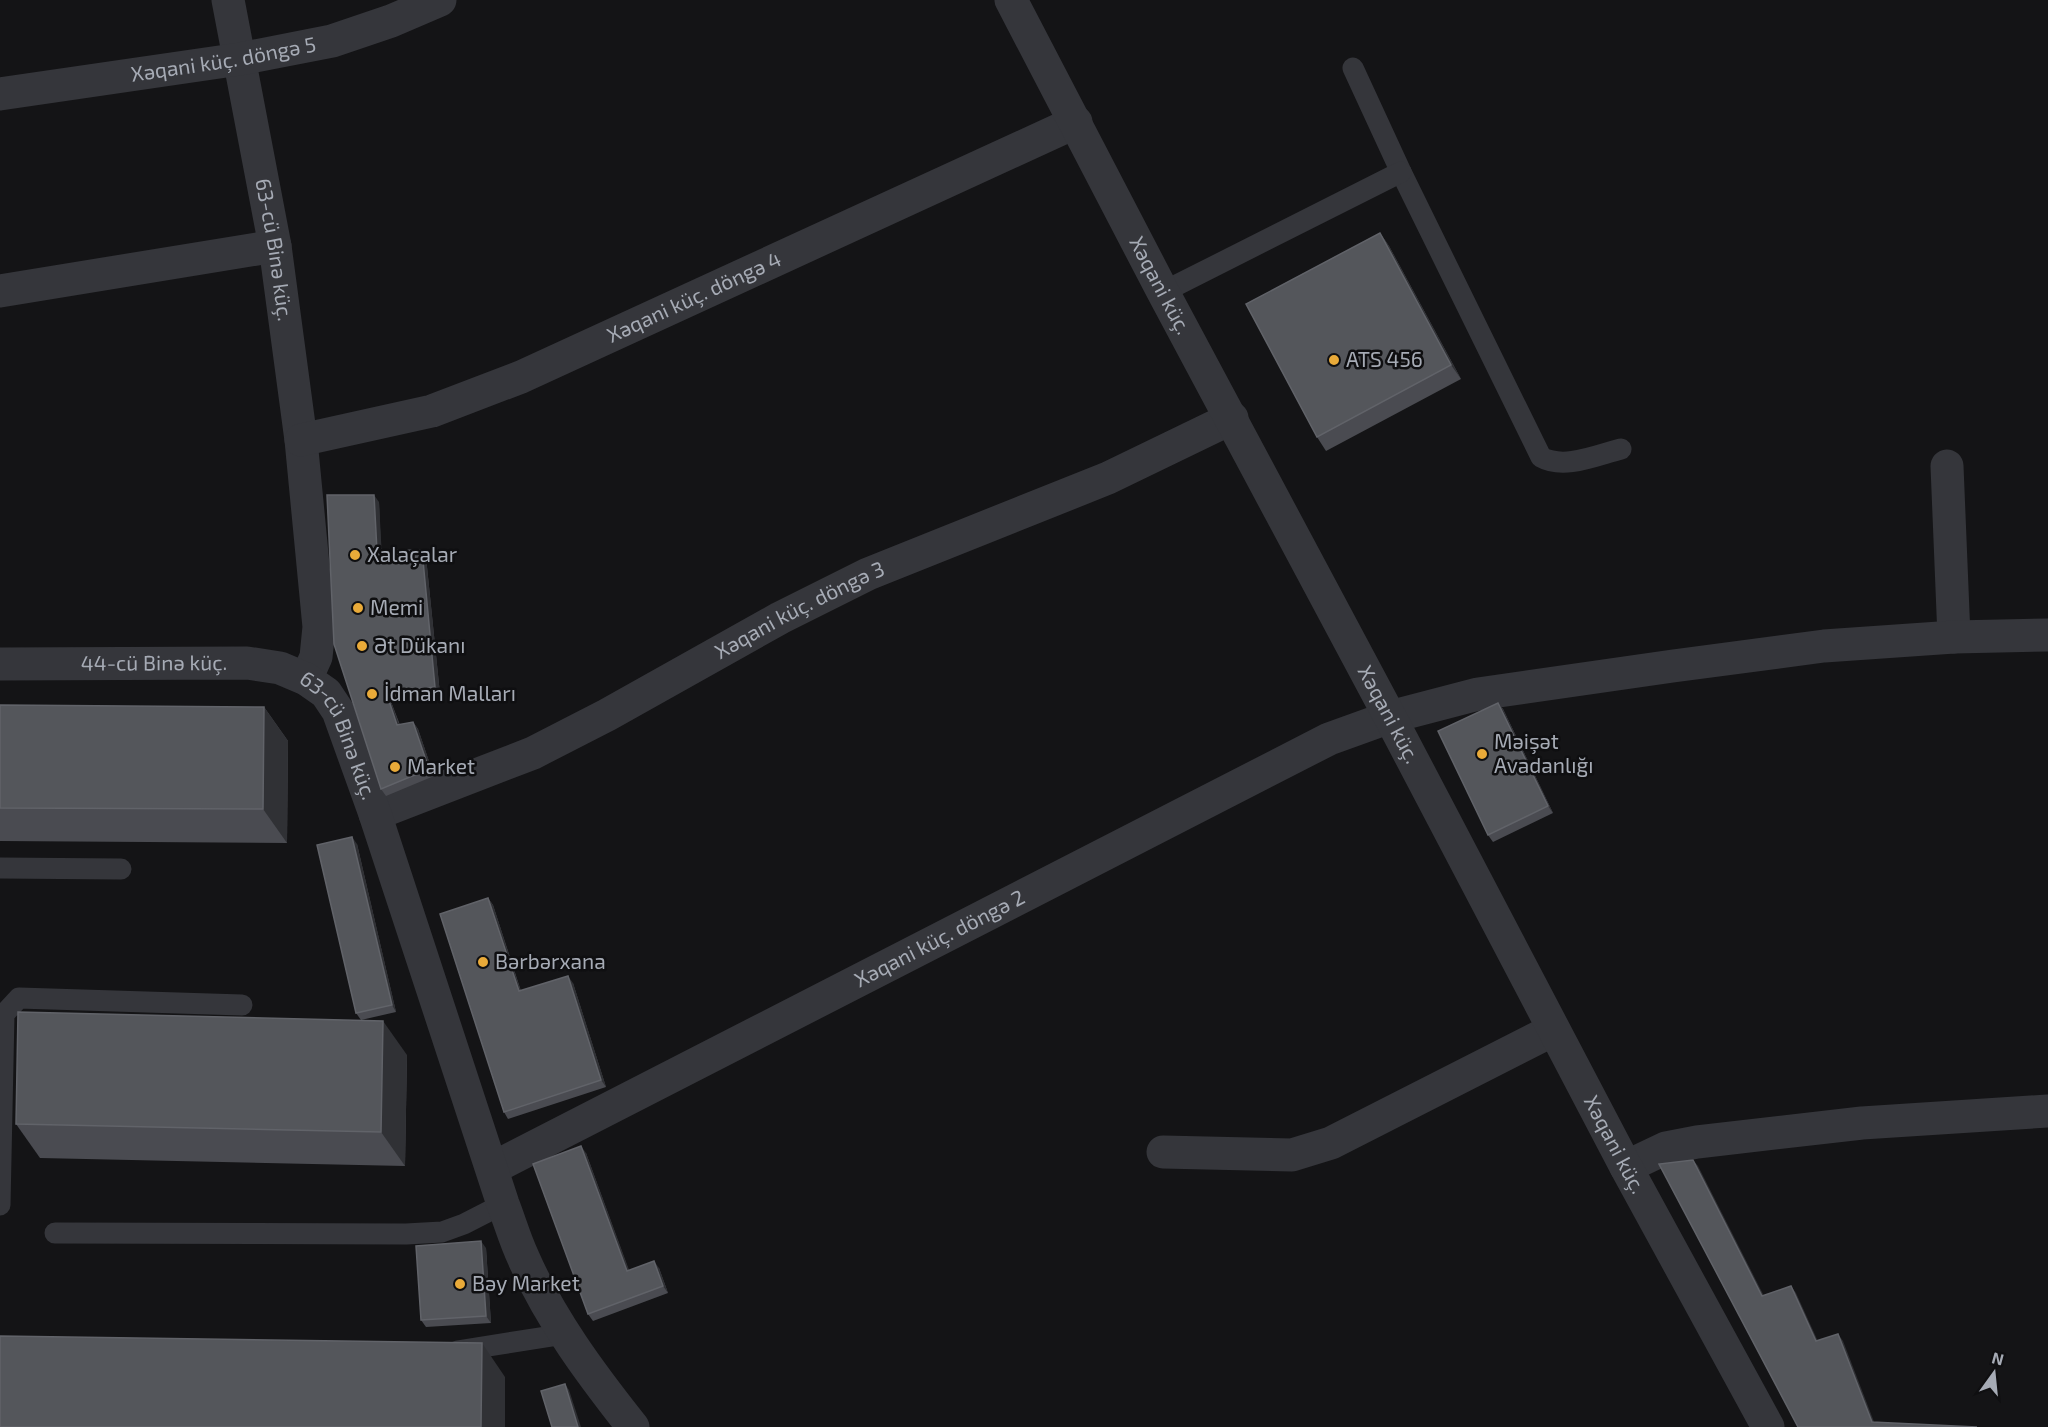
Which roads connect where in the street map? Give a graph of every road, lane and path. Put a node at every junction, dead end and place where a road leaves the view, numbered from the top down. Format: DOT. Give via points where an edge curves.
graph roads {
  1 [pos="228,0"];
  2 [pos="440,0"];
  3 [pos="1011,0"];
  4 [pos="240,58"];
  5 [pos="1353,68"];
  6 [pos="0,93"];
  7 [pos="1076,122"];
  8 [pos="1401,172"];
  9 [pos="275,246"];
  10 [pos="0,291"];
  11 [pos="1163,292"];
  12 [pos="1232,418"];
  13 [pos="301,440"];
  14 [pos="1621,448"];
  15 [pos="1947,466"];
  16 [pos="2048,635"];
  17 [pos="1954,638"];
  18 [pos="0,664"];
  19 [pos="306,679"];
  20 [pos="1390,717"];
  21 [pos="375,814"];
  22 [pos="0,868"];
  23 [pos="121,869"];
  24 [pos="242,1005"];
  25 [pos="1553,1030"];
  26 [pos="2048,1111"];
  27 [pos="1163,1152"];
  28 [pos="1626,1167"];
  29 [pos="493,1168"];
  30 [pos="503,1204"];
  31 [pos="0,1205"];
  32 [pos="55,1233"];
  33 [pos="565,1334"];
  34 [pos="441,1350"];
  35 [pos="633,1427"];
  36 [pos="1768,1427"];
  1 -- 4 [label="street, 63-cü Binə küç."];
  2 -- 4 [label="street, Xəqani küç. döngə 5" via="333,41"];
  3 -- 7 [label="street, Xəqani küç."];
  4 -- 6 [label="street, Xəqani küç. döngə 5"];
  4 -- 9 [label="street, 63-cü Binə küç."];
  5 -- 8 [label="lane"];
  7 -- 11 [label="street, Xəqani küç."];
  7 -- 13 [label="street, Xəqani küç. döngə 4" via="521,377 432,411"];
  8 -- 11 [label="lane"];
  8 -- 14 [label="lane" via="1541,457 1551,463 1574,461"];
  9 -- 10 [label="street"];
  9 -- 13 [label="street, 63-cü Binə küç."];
  11 -- 12 [label="street, Xəqani küç."];
  12 -- 20 [label="street, Xəqani küç."];
  12 -- 21 [label="street, Xəqani küç. döngə 3" via="1108,478 868,574 533,753"];
  13 -- 19 [label="street, 63-cü Binə küç." via="319,627 316,657"];
  15 -- 17 [label="street"];
  16 -- 17 [label="street, Xəqani küç. döngə 2"];
  17 -- 20 [label="street, Xəqani küç. döngə 2" via="1824,646 1673,666 1478,694"];
  18 -- 19 [label="street, 44-cü Binə küç." via="247,663 280,668"];
  19 -- 21 [label="street, 63-cü Binə küç." via="326,693 338,711"];
  20 -- 25 [label="street, Xəqani küç."];
  20 -- 29 [label="street, Xəqani küç. döngə 2" via="1329,738"];
  21 -- 29 [label="street, 63-cü Binə küç."];
  22 -- 23 [label="lane"];
  24 -- 31 [label="lane" via="19,998 4,1014"];
  25 -- 27 [label="street" via="1331,1143 1292,1155"];
  25 -- 28 [label="street, Xəqani küç."];
  26 -- 28 [label="street" via="1862,1123 1697,1142 1665,1148"];
  28 -- 36 [label="street, Xəqani küç."];
  29 -- 30 [label="street, 63-cü Binə küç."];
  30 -- 32 [label="lane" via="442,1232"];
  30 -- 33 [label="street, 63-cü Binə küç." via="522,1256"];
  33 -- 34 [label="lane" via="465,1351"];
  33 -- 35 [label="street, 63-cü Binə küç."];
}
